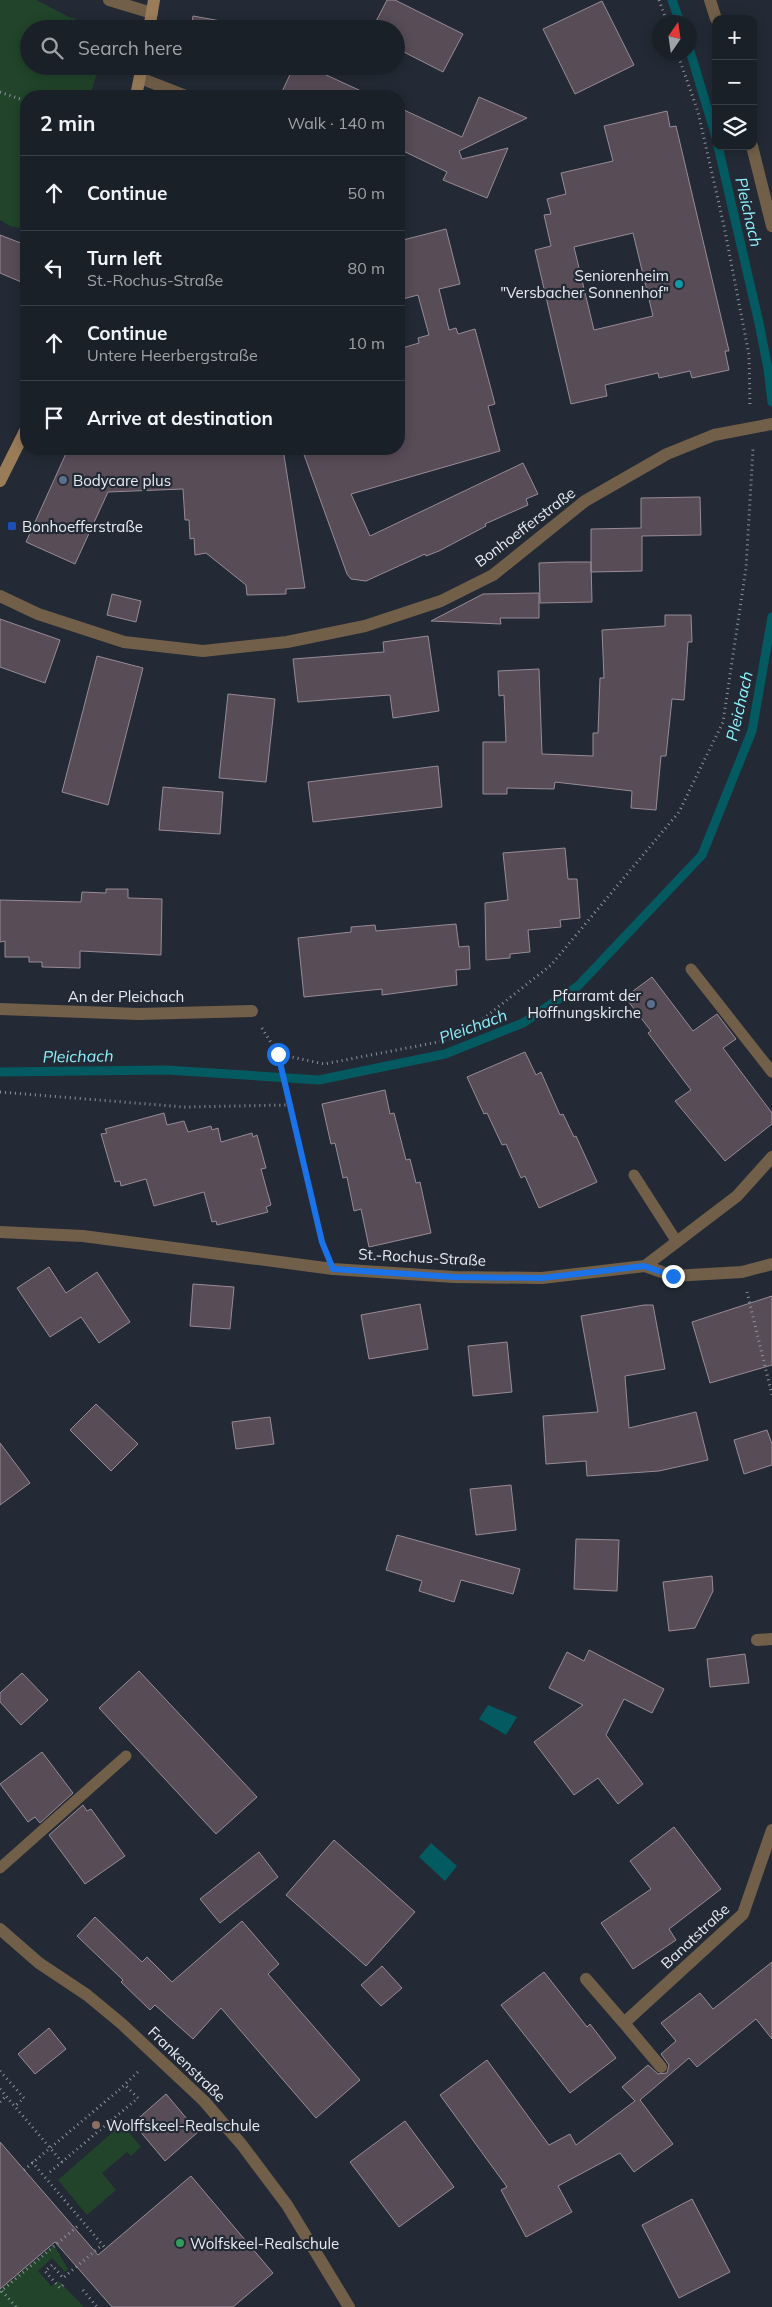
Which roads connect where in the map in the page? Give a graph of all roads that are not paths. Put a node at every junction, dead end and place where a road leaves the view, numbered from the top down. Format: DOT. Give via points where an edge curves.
graph roads {
  1 [pos="109,0"];
  2 [pos="154,0"];
  3 [pos="710,0"];
  4 [pos="152,13"];
  5 [pos="715,15"];
  6 [pos="151,20"];
  7 [pos="140,75"];
  8 [pos="147,75"];
  9 [pos="137,90"];
  10 [pos="175,90"];
  11 [pos="753,150"];
  12 [pos="772,226"];
  13 [pos="762,427"];
  14 [pos="20,441"];
  15 [pos="0,481"];
  16 [pos="0,596"];
  17 [pos="691,969"];
  18 [pos="0,1009"];
  19 [pos="252,1011"];
  20 [pos="772,1072"];
  21 [pos="772,1157"];
  22 [pos="634,1175"];
  23 [pos="0,1232"];
  24 [pos="677,1242"];
  25 [pos="772,1264"];
  26 [pos="644,1266"];
  27 [pos="772,1638"];
  28 [pos="757,1640"];
  29 [pos="126,1756"];
  30 [pos="772,1830"];
  31 [pos="0,1868"];
  32 [pos="0,1929"];
  33 [pos="586,1979"];
  34 [pos="624,2023"];
  35 [pos="661,2067"];
  36 [pos="349,2307"];
  1 -- 4 [label="street"];
  2 -- 4 [label="main road"];
  3 -- 5 [label="street"];
  4 -- 6 [label="main road"];
  7 -- 9 [label="main road"];
  8 -- 10 [label="street"];
  11 -- 12 [label="street"];
  13 -- 16 [label="street, Bonhoefferstraße" via="714,435 667,454 585,501 493,575 441,602 364,626 287,642 203,651 124,642 38,614"];
  14 -- 15 [label="main road"];
  17 -- 20 [label="lane"];
  18 -- 19 [label="street, An der Pleichach" via="138,1014"];
  21 -- 24 [label="street, St.-Rochus-Straße" via="737,1196"];
  22 -- 24 [label="lane"];
  23 -- 26 [label="street, St.-Rochus-Straße" via="83,1236 333,1269 454,1277 542,1278"];
  24 -- 26 [label="street, St.-Rochus-Straße"];
  25 -- 26 [label="street" via="742,1272 673,1276"];
  27 -- 28 [label="street"];
  29 -- 31 [label="lane"];
  30 -- 34 [label="street, Banatstraße" via="743,1914"];
  32 -- 36 [label="street, Frankenstraße" via="39,1963 87,1995 204,2101 287,2205"];
  33 -- 34 [label="street"];
  34 -- 35 [label="street"];
}
